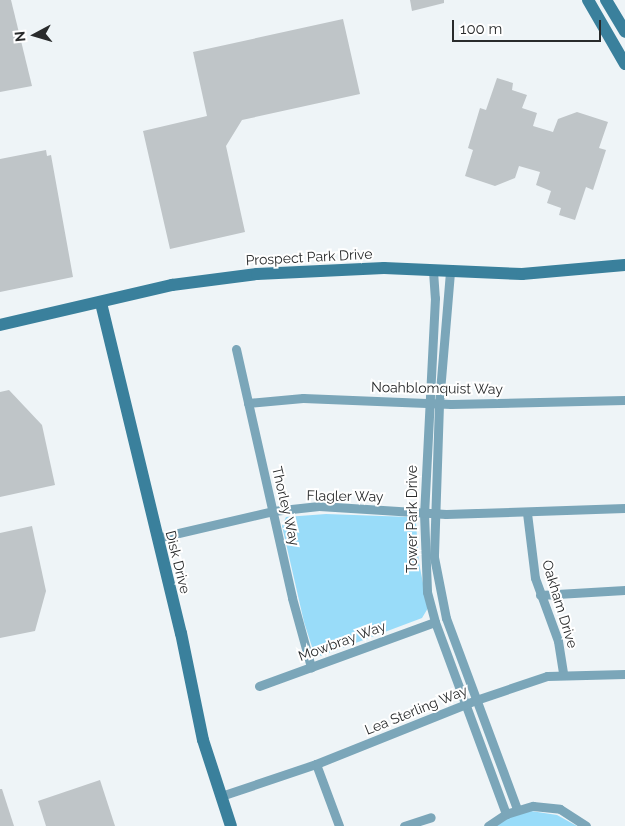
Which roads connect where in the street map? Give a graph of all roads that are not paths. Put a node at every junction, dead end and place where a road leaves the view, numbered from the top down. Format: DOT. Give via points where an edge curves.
graph roads {
  1 [pos="588,0"];
  2 [pos="606,0"];
  3 [pos="625,32"];
  4 [pos="625,64"];
  5 [pos="625,265"];
  6 [pos="433,271"];
  7 [pos="450,272"];
  8 [pos="101,303"];
  9 [pos="0,326"];
  10 [pos="236,349"];
  11 [pos="625,400"];
  12 [pos="248,403"];
  13 [pos="434,403"];
  14 [pos="625,508"];
  15 [pos="273,511"];
  16 [pos="424,513"];
  17 [pos="527,513"];
  18 [pos="434,514"];
  19 [pos="157,538"];
  20 [pos="625,590"];
  21 [pos="540,595"];
  22 [pos="435,622"];
  23 [pos="311,667"];
  24 [pos="563,674"];
  25 [pos="625,674"];
  26 [pos="260,686"];
  27 [pos="476,700"];
  28 [pos="467,704"];
  29 [pos="316,764"];
  30 [pos="221,796"];
  31 [pos="518,809"];
  32 [pos="506,814"];
  33 [pos="431,817"];
  34 [pos="231,826"];
  35 [pos="339,826"];
  36 [pos="404,826"];
  37 [pos="488,826"];
  38 [pos="586,826"];
  1 -- 4 [label="street"];
  2 -- 3 [label="street"];
  5 -- 7 [label="street, Prospect Park Drive" via="522,274"];
  6 -- 7 [label="street, Prospect Park Drive"];
  6 -- 8 [label="street, Prospect Park Drive" via="384,268 257,274 172,285"];
  6 -- 13 [label="street, Tower Park Drive"];
  7 -- 13 [label="street, Tower Park Drive"];
  8 -- 9 [label="street, Prospect Park Drive"];
  8 -- 19 [label="street, Disk Drive"];
  10 -- 12 [label="street, Thorley Way"];
  11 -- 13 [label="street, Noahblomquist Way"];
  12 -- 13 [label="street, Noahblomquist Way" via="303,398"];
  12 -- 15 [label="street, Thorley Way"];
  13 -- 16 [label="street, Tower Park Drive"];
  13 -- 18 [label="street, Tower Park Drive"];
  14 -- 17 [label="street, Flagler Way"];
  15 -- 16 [label="street, Flagler Way" via="319,506"];
  15 -- 19 [label="street, Flagler Way"];
  15 -- 23 [label="street, Thorley Way"];
  16 -- 18 [label="street, Flagler Way"];
  16 -- 22 [label="street, Tower Park Drive" via="425,574"];
  17 -- 18 [label="street, Flagler Way"];
  17 -- 21 [label="street, Oakham Drive" via="531,557"];
  18 -- 27 [label="street, Tower Park Drive" via="434,557 442,602"];
  19 -- 30 [label="street, Disk Drive" via="203,740"];
  20 -- 21 [label="street"];
  21 -- 24 [label="street, Oakham Drive" via="558,641"];
  22 -- 23 [label="street, Mowbray Way"];
  22 -- 28 [label="street, Tower Park Drive"];
  23 -- 26 [label="street, Mowbray Way"];
  24 -- 25 [label="street, Lea Sterling Way"];
  24 -- 27 [label="street, Lea Sterling Way" via="547,676"];
  27 -- 28 [label="street, Lea Sterling Way"];
  27 -- 31 [label="street, Tower Park Drive"];
  28 -- 29 [label="street, Lea Sterling Way"];
  28 -- 32 [label="street, Tower Park Drive"];
  29 -- 30 [label="street, Lea Sterling Way"];
  29 -- 35 [label="street"];
  30 -- 34 [label="street, Disk Drive"];
  31 -- 32 [label="street"];
  31 -- 38 [label="street" via="533,806 560,809"];
  32 -- 37 [label="street"];
  33 -- 36 [label="street"];
}
